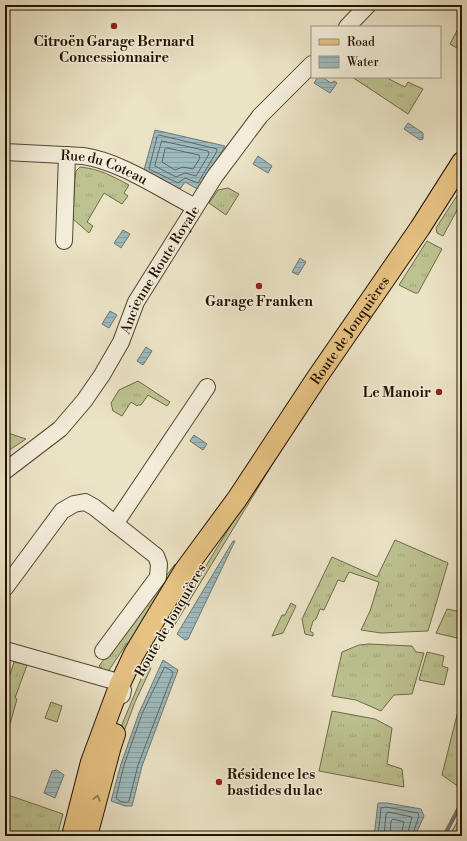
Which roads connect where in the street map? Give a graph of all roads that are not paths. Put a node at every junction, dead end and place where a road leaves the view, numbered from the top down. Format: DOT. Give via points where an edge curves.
graph roads {
  1 [pos="368,5"];
  2 [pos="348,26"];
  3 [pos="311,65"];
  4 [pos="5,152"];
  5 [pos="67,155"];
  6 [pos="462,162"];
  7 [pos="195,208"];
  8 [pos="64,241"];
  9 [pos="207,387"];
  10 [pos="5,471"];
  11 [pos="237,498"];
  12 [pos="115,524"];
  13 [pos="5,588"];
  14 [pos="162,632"];
  15 [pos="142,640"];
  16 [pos="5,650"];
  17 [pos="103,651"];
  18 [pos="141,671"];
  19 [pos="120,684"];
  20 [pos="111,746"];
  21 [pos="72,836"];
  22 [pos="87,836"];
  1 -- 2 [label="street"];
  3 -- 7 [label="street, Ancienne Route Royale" via="260,116 215,176"];
  4 -- 5 [label="street, Rue du Coteau"];
  5 -- 7 [label="street, Rue du Coteau" via="95,157 131,173"];
  5 -- 8 [label="street"];
  6 -- 11 [label="main road, Route de Jonquières"];
  7 -- 10 [label="street, Ancienne Route Royale" via="136,302 121,342 84,401 60,429"];
  9 -- 12 [label="street"];
  11 -- 14 [label="main road, Route de Jonquières" via="190,588"];
  11 -- 15 [label="main road, Route de Jonquières" via="184,571"];
  12 -- 13 [label="street" via="85,502 74,504 62,511"];
  12 -- 17 [label="street" via="156,556 160,564 158,577"];
  14 -- 15 [label="main road" via="155,631"];
  14 -- 18 [label="main road, Route de Jonquières"];
  15 -- 19 [label="main road, Route de Jonquières"];
  16 -- 19 [label="street"];
  18 -- 19 [label="main road" via="135,672 127,682"];
  18 -- 20 [label="main road, Route de Jonquières" via="132,688"];
  19 -- 20 [label="street, Route de Jonquières" via="123,690 110,728"];
  19 -- 21 [label="main road, Route de Jonquières" via="91,762"];
  22 -- 20 [label="main road, Route de Jonquières, one-way"];
}
